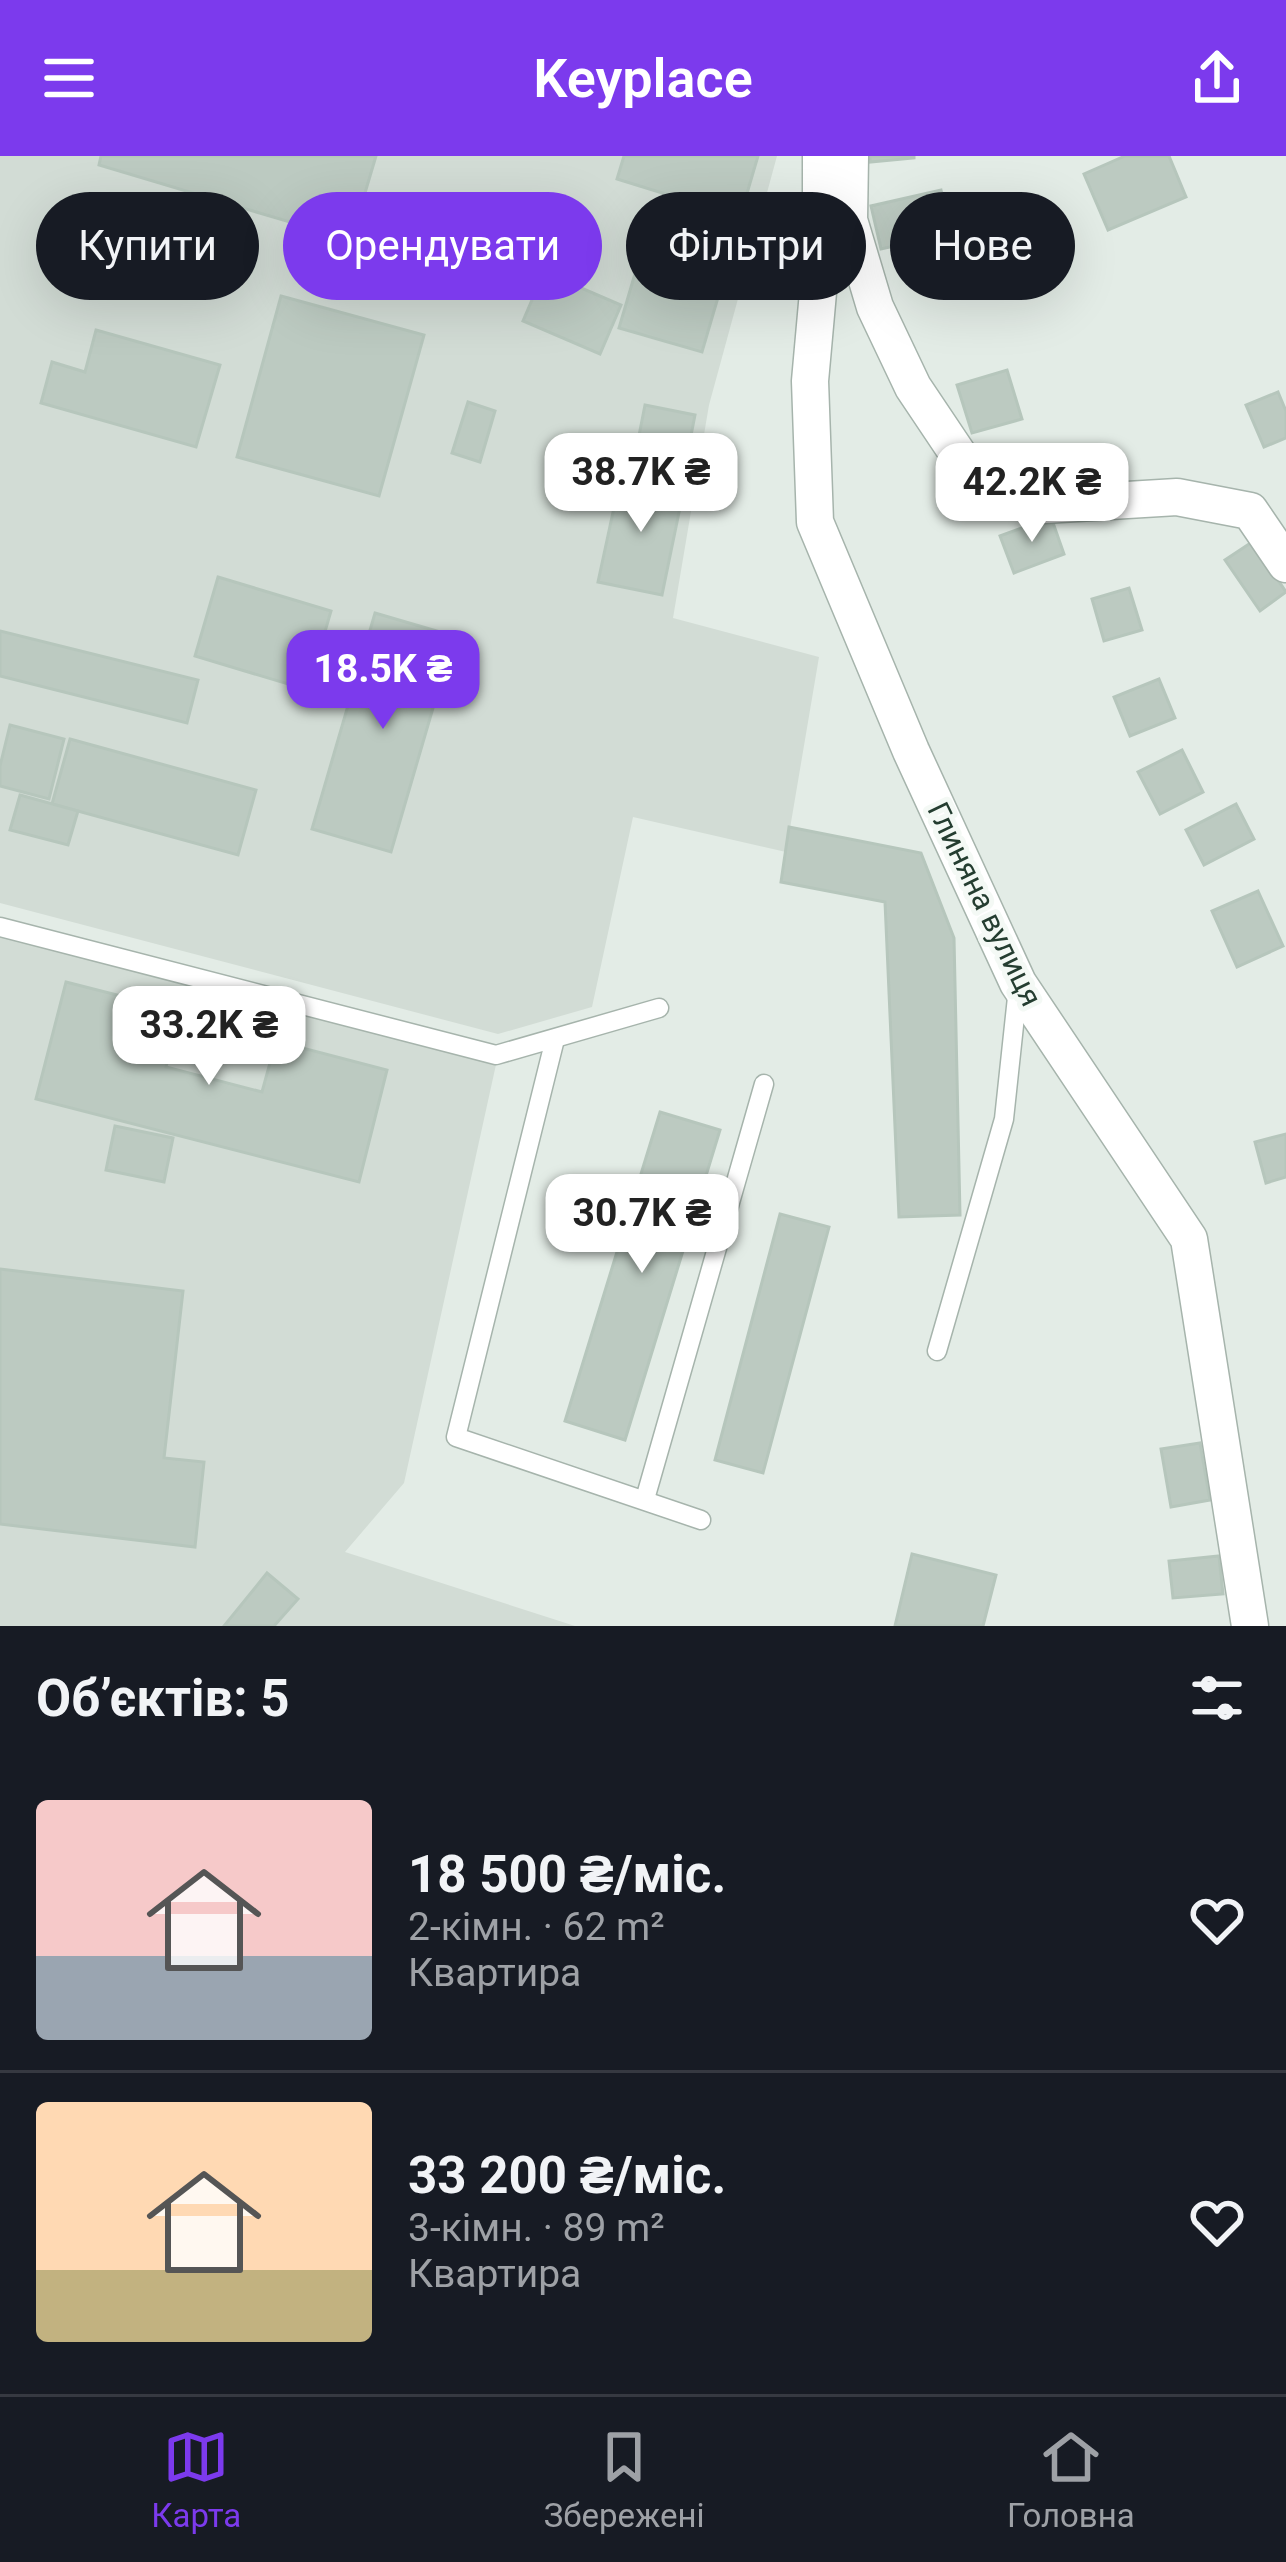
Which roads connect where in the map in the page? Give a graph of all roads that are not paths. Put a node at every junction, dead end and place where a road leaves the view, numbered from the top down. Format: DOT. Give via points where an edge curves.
graph roads {
  1 [pos="820,156"];
  2 [pos="850,156"];
  3 [pos="1286,564"];
  4 [pos="0,927"];
  5 [pos="1018,983"];
  6 [pos="658,1008"];
  7 [pos="554,1039"];
  8 [pos="764,1084"];
  9 [pos="937,1352"];
  10 [pos="645,1499"];
  11 [pos="701,1520"];
  12 [pos="1250,1626"];
  1 -- 5 [label="street, Глиняна вулиця" via="810,381 815,522"];
  2 -- 3 [label="street" via="849,220 875,307 913,387 976,481 1044,505 1177,496 1250,511"];
  4 -- 7 [label="lane" via="496,1055"];
  5 -- 9 [label="lane" via="1004,1119"];
  5 -- 12 [label="street, Глиняна вулиця" via="1189,1239"];
  6 -- 7 [label="lane"];
  7 -- 10 [label="lane" via="455,1438"];
  8 -- 10 [label="lane"];
  10 -- 11 [label="lane"];
}
